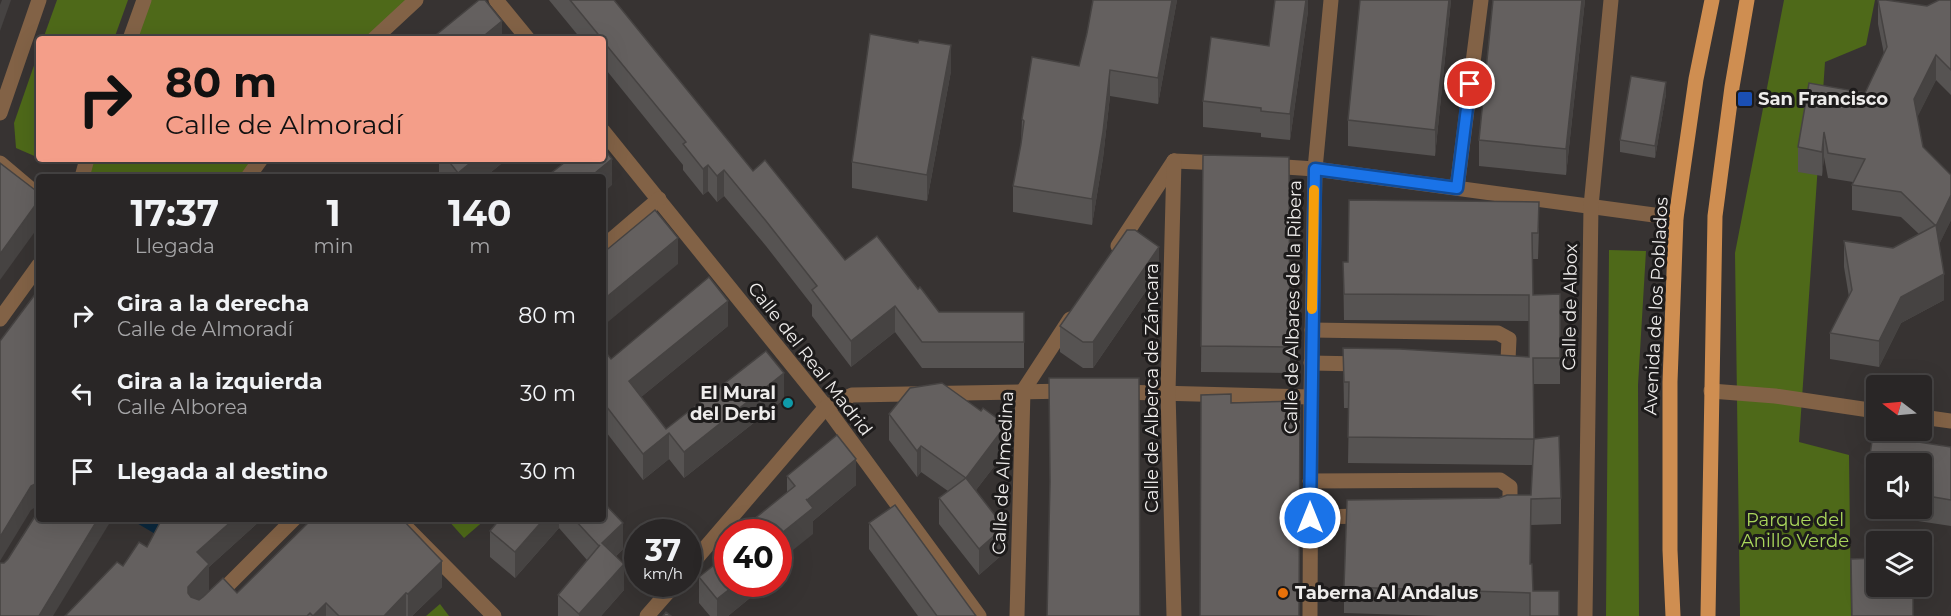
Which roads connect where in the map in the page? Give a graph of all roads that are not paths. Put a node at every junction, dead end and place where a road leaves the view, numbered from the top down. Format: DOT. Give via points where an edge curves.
graph roads {
  1 [pos="39,0"];
  2 [pos="144,0"];
  3 [pos="416,0"];
  4 [pos="496,0"];
  5 [pos="1331,0"];
  6 [pos="1481,0"];
  7 [pos="1611,0"];
  8 [pos="1712,0"];
  9 [pos="1747,0"];
  10 [pos="131,36"];
  11 [pos="377,36"];
  12 [pos="526,36"];
  13 [pos="0,113"];
  14 [pos="606,135"];
  15 [pos="1174,161"];
  16 [pos="0,162"];
  17 [pos="1232,164"];
  18 [pos="1255,165"];
  19 [pos="1315,169"];
  20 [pos="1457,188"];
  21 [pos="36,193"];
  22 [pos="659,199"];
  23 [pos="1590,206"];
  24 [pos="1676,218"];
  25 [pos="606,244"];
  26 [pos="1108,262"];
  27 [pos="36,269"];
  28 [pos="1076,310"];
  29 [pos="0,319"];
  30 [pos="1312,330"];
  31 [pos="1311,363"];
  32 [pos="1383,364"];
  33 [pos="1475,366"];
  34 [pos="1023,391"];
  35 [pos="1079,391"];
  36 [pos="1711,391"];
  37 [pos="1101,392"];
  38 [pos="1168,392"];
  39 [pos="1311,397"];
  40 [pos="826,407"];
  41 [pos="1866,410"];
  42 [pos="1932,418"];
  43 [pos="1951,421"];
  44 [pos="1310,481"];
  45 [pos="1488,514"];
  46 [pos="1382,516"];
  47 [pos="1310,518"];
  48 [pos="291,522"];
  49 [pos="401,522"];
  50 [pos="702,552"];
  51 [pos="664,597"];
  52 [pos="197,616"];
  53 [pos="494,616"];
  54 [pos="647,616"];
  55 [pos="979,616"];
  56 [pos="1017,616"];
  57 [pos="1174,616"];
  58 [pos="1310,616"];
  59 [pos="1585,616"];
  60 [pos="1673,616"];
  61 [pos="1708,616"];
  1 -- 13 [label="street"];
  2 -- 10 [label="street"];
  3 -- 11 [label="street"];
  4 -- 12 [label="street"];
  5 -- 19 [label="street, Calle de Albares de la Ribera"];
  6 -- 20 [label="street"];
  7 -- 23 [label="street, Calle de Albox"];
  8 -- 24 [label="main road, Avenida de los Poblados"];
  9 -- 36 [label="main road" via="1715,216"];
  14 -- 22 [label="street, Calle del Real Madrid"];
  15 -- 17 [label="street"];
  15 -- 26 [label="street"];
  15 -- 38 [label="street, Calle de Alberca de Záncara"];
  16 -- 21 [label="street"];
  18 -- 19 [label="street"];
  19 -- 20 [label="street"];
  19 -- 30 [label="street, Calle de Albares de la Ribera"];
  20 -- 23 [label="street"];
  22 -- 25 [label="street"];
  22 -- 40 [label="street, Calle del Real Madrid"];
  23 -- 24 [label="street"];
  23 -- 59 [label="street, Calle de Albox"];
  24 -- 60 [label="main road, Avenida de los Poblados" via="1670,382"];
  27 -- 29 [label="street"];
  28 -- 34 [label="street, Calle de Almedina"];
  30 -- 31 [label="street, Calle de Albares de la Ribera"];
  30 -- 33 [label="street" via="1498,333 1509,339 1504,365"];
  31 -- 32 [label="street"];
  31 -- 39 [label="street, Calle de Albares de la Ribera"];
  34 -- 35 [label="street"];
  34 -- 40 [label="street" via="852,395"];
  34 -- 56 [label="street, Calle de Almedina"];
  36 -- 41 [label="street"];
  36 -- 61 [label="main road"];
  37 -- 38 [label="street"];
  38 -- 39 [label="street"];
  38 -- 57 [label="street, Calle de Alberca de Záncara"];
  39 -- 44 [label="street, Calle de Albares de la Ribera"];
  40 -- 50 [label="street"];
  40 -- 55 [label="street, Calle del Real Madrid"];
  42 -- 43 [label="street"];
  44 -- 45 [label="street" via="1500,480 1510,487 1510,506 1499,514"];
  44 -- 47 [label="street, Calle de Albares de la Ribera"];
  46 -- 47 [label="street"];
  47 -- 58 [label="street, Calle de Albares de la Ribera"];
  48 -- 52 [label="street"];
  49 -- 53 [label="street"];
  51 -- 54 [label="street"];
}
